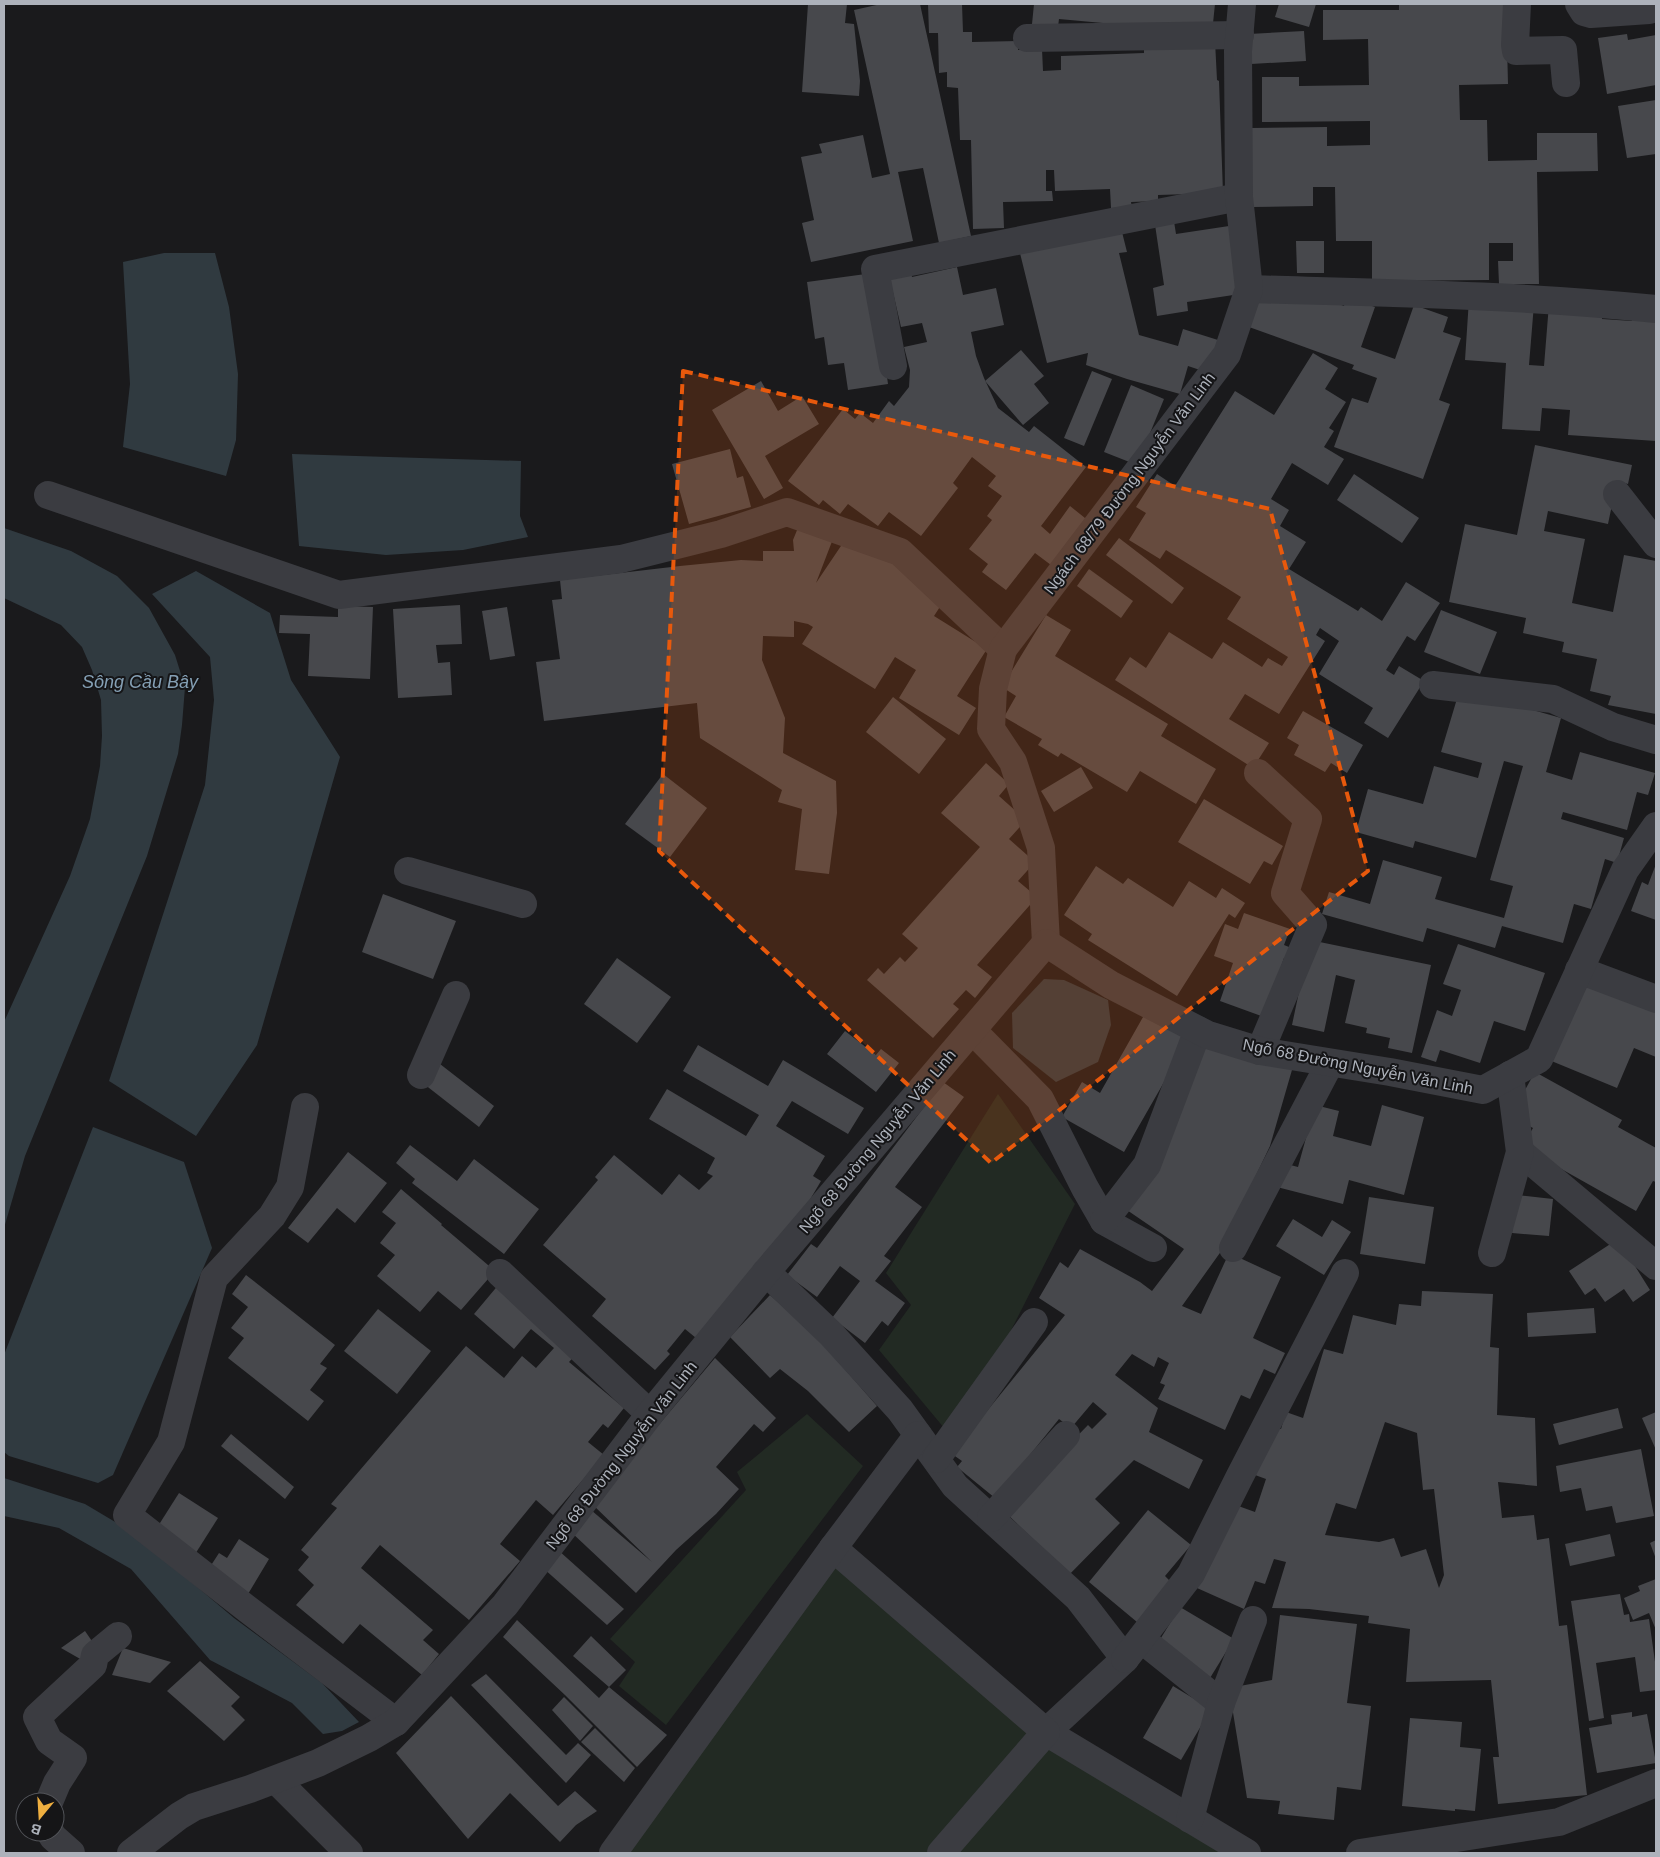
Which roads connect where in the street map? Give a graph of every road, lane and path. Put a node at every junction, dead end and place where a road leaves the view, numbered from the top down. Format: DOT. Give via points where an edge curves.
graph roads {
  1 [pos="1242,4"];
  2 [pos="1516,4"];
  3 [pos="1580,4"];
  4 [pos="1649,10"];
  5 [pos="1240,35"];
  6 [pos="1027,38"];
  7 [pos="1566,83"];
  8 [pos="1239,197"];
  9 [pos="1249,289"];
  10 [pos="1656,309"];
  11 [pos="893,366"];
  12 [pos="1618,494"];
  13 [pos="48,495"];
  14 [pos="1656,544"];
  15 [pos="1002,649"];
  16 [pos="1433,685"];
  17 [pos="1656,740"];
  18 [pos="1258,773"];
  19 [pos="1652,839"];
  20 [pos="408,871"];
  21 [pos="523,904"];
  22 [pos="1046,943"];
  23 [pos="1579,970"];
  24 [pos="456,995"];
  25 [pos="1656,999"];
  26 [pos="972,1030"];
  27 [pos="1198,1030"];
  28 [pos="1260,1051"];
  29 [pos="1330,1063"];
  30 [pos="421,1075"];
  31 [pos="1510,1075"];
  32 [pos="305,1108"];
  33 [pos="1520,1152"];
  34 [pos="1104,1220"];
  35 [pos="1153,1248"];
  36 [pos="1232,1248"];
  37 [pos="1492,1253"];
  38 [pos="1656,1266"];
  39 [pos="766,1272"];
  40 [pos="500,1273"];
  41 [pos="1345,1273"];
  42 [pos="1034,1322"];
  43 [pos="650,1414"];
  44 [pos="918,1435"];
  45 [pos="1066,1435"];
  46 [pos="936,1459"];
  47 [pos="990,1518"];
  48 [pos="832,1548"];
  49 [pos="1253,1620"];
  50 [pos="118,1636"];
  51 [pos="1133,1649"];
  52 [pos="1221,1703"];
  53 [pos="396,1722"];
  54 [pos="1046,1732"];
  55 [pos="276,1780"];
  56 [pos="1656,1783"];
  57 [pos="53,1792"];
  58 [pos="1190,1819"];
  59 [pos="59,1842"];
  60 [pos="71,1853"];
  61 [pos="131,1853"];
  62 [pos="349,1853"];
  63 [pos="613,1853"];
  64 [pos="941,1853"];
  65 [pos="1247,1853"];
  66 [pos="1360,1853"];
  1 -- 5 [label="street, Ngách 68/79 Đường Nguyễn Văn Linh"];
  2 -- 7 [label="street" via="1516,51 1563,50"];
  3 -- 4 [label="street" via="1584,12 1591,14"];
  5 -- 6 [label="street"];
  5 -- 8 [label="street, Ngách 68/79 Đường Nguyễn Văn Linh"];
  8 -- 9 [label="street, Ngách 68/79 Đường Nguyễn Văn Linh"];
  8 -- 11 [label="street" via="875,269"];
  9 -- 10 [label="street" via="1452,295"];
  9 -- 15 [label="street, Ngách 68/79 Đường Nguyễn Văn Linh" via="1227,354"];
  12 -- 14 [label="street"];
  13 -- 15 [label="street" via="339,596 621,559 722,534 787,512 900,552"];
  15 -- 22 [label="street, Ngách 68/79 Đường Nguyễn Văn Linh" via="993,689 991,730 1014,762 1041,848"];
  16 -- 17 [label="street" via="1553,699 1613,727"];
  18 -- 28 [label="street" via="1308,819 1285,893 1313,925"];
  19 -- 23 [label="street, Ngõ 68 Đường Nguyễn Văn Linh" via="1625,870"];
  20 -- 21 [label="street"];
  22 -- 26 [label="street, Ngõ 68 Đường Nguyễn Văn Linh"];
  22 -- 27 [label="street, Ngõ 68 Đường Nguyễn Văn Linh" via="1111,985"];
  23 -- 25 [label="street"];
  23 -- 31 [label="street, Ngõ 68 Đường Nguyễn Văn Linh" via="1539,1059"];
  24 -- 30 [label="street"];
  26 -- 34 [label="street" via="1040,1099"];
  26 -- 39 [label="street, Ngõ 68 Đường Nguyễn Văn Linh"];
  27 -- 28 [label="street, Ngõ 68 Đường Nguyễn Văn Linh"];
  27 -- 34 [label="street" via="1147,1165"];
  28 -- 29 [label="street, Ngõ 68 Đường Nguyễn Văn Linh"];
  29 -- 31 [label="street, Ngõ 68 Đường Nguyễn Văn Linh" via="1482,1090"];
  29 -- 36 [label="street"];
  31 -- 33 [label="street"];
  32 -- 53 [label="street" via="290,1187 272,1216 214,1278 171,1442 126,1515"];
  33 -- 37 [label="street"];
  33 -- 38 [label="street"];
  34 -- 35 [label="street"];
  39 -- 43 [label="street, Ngõ 68 Đường Nguyễn Văn Linh"];
  39 -- 44 [label="street" via="831,1334 900,1410"];
  40 -- 43 [label="street"];
  41 -- 51 [label="street" via="1192,1574"];
  42 -- 46 [label="street"];
  43 -- 53 [label="street, Ngõ 68 Đường Nguyễn Văn Linh" via="505,1605"];
  44 -- 46 [label="street"];
  44 -- 48 [label="street"];
  45 -- 47 [label="street"];
  46 -- 47 [label="street" via="955,1486"];
  47 -- 51 [label="street"];
  48 -- 54 [label="street"];
  48 -- 63 [label="street"];
  49 -- 52 [label="street"];
  50 -- 57 [label="street" via="95,1656 93,1665 37,1717 49,1741 73,1758"];
  51 -- 52 [label="street"];
  51 -- 54 [label="street"];
  52 -- 58 [label="street"];
  53 -- 55 [label="street, Ngõ 68 Đường Nguyễn Văn Linh" via="346,1750"];
  54 -- 58 [label="street"];
  54 -- 64 [label="street"];
  55 -- 61 [label="street, Ngõ 68 Đường Nguyễn Văn Linh" via="194,1807"];
  55 -- 62 [label="street"];
  56 -- 66 [label="street" via="1559,1822"];
  58 -- 65 [label="street"];
  59 -- 60 [label="street"];
}
